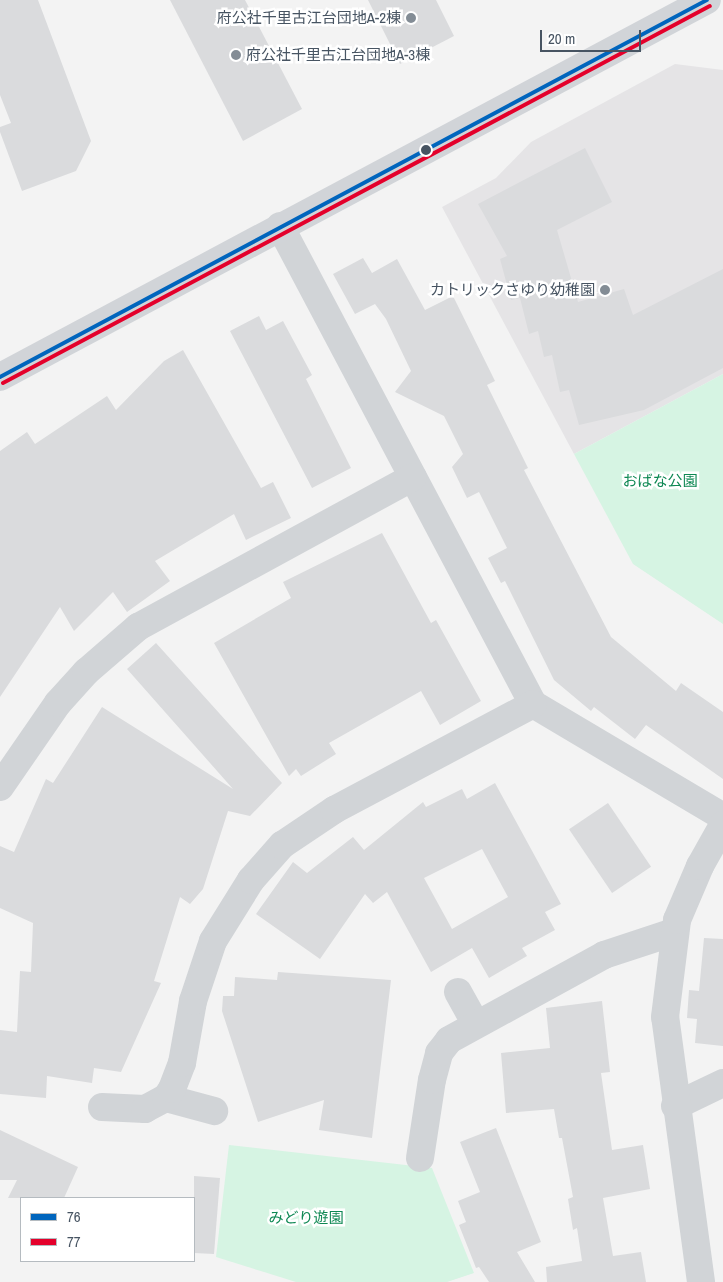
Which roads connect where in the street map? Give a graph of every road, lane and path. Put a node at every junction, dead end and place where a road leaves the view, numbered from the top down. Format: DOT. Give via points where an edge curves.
graph roads {
  1 [pos="707,0"];
  2 [pos="280,226"];
  3 [pos="0,377"];
  4 [pos="413,477"];
  5 [pos="533,704"];
  6 [pos="0,787"];
  7 [pos="723,817"];
  8 [pos="723,825"];
  9 [pos="674,932"];
  10 [pos="458,992"];
  11 [pos="475,1023"];
  12 [pos="723,1083"];
  13 [pos="166,1098"];
  14 [pos="675,1106"];
  15 [pos="102,1107"];
  16 [pos="214,1111"];
  17 [pos="420,1158"];
  18 [pos="701,1282"];
  1 -- 2 [label="street"];
  2 -- 3 [label="street"];
  2 -- 4 [label="street"];
  4 -- 5 [label="street"];
  4 -- 6 [label="street" via="199,591 127,636 86,672 50,712"];
  5 -- 7 [label="street"];
  5 -- 13 [label="street" via="334,810 300,831 269,859 237,899 214,941 193,1002 182,1063"];
  8 -- 9 [label="street" via="700,866"];
  9 -- 11 [label="street" via="604,955"];
  9 -- 14 [label="street" via="665,1017"];
  10 -- 11 [label="street"];
  11 -- 17 [label="street" via="449,1040 439,1053"];
  12 -- 14 [label="street"];
  13 -- 15 [label="street" via="145,1109"];
  13 -- 16 [label="street"];
  14 -- 18 [label="street"];
}
